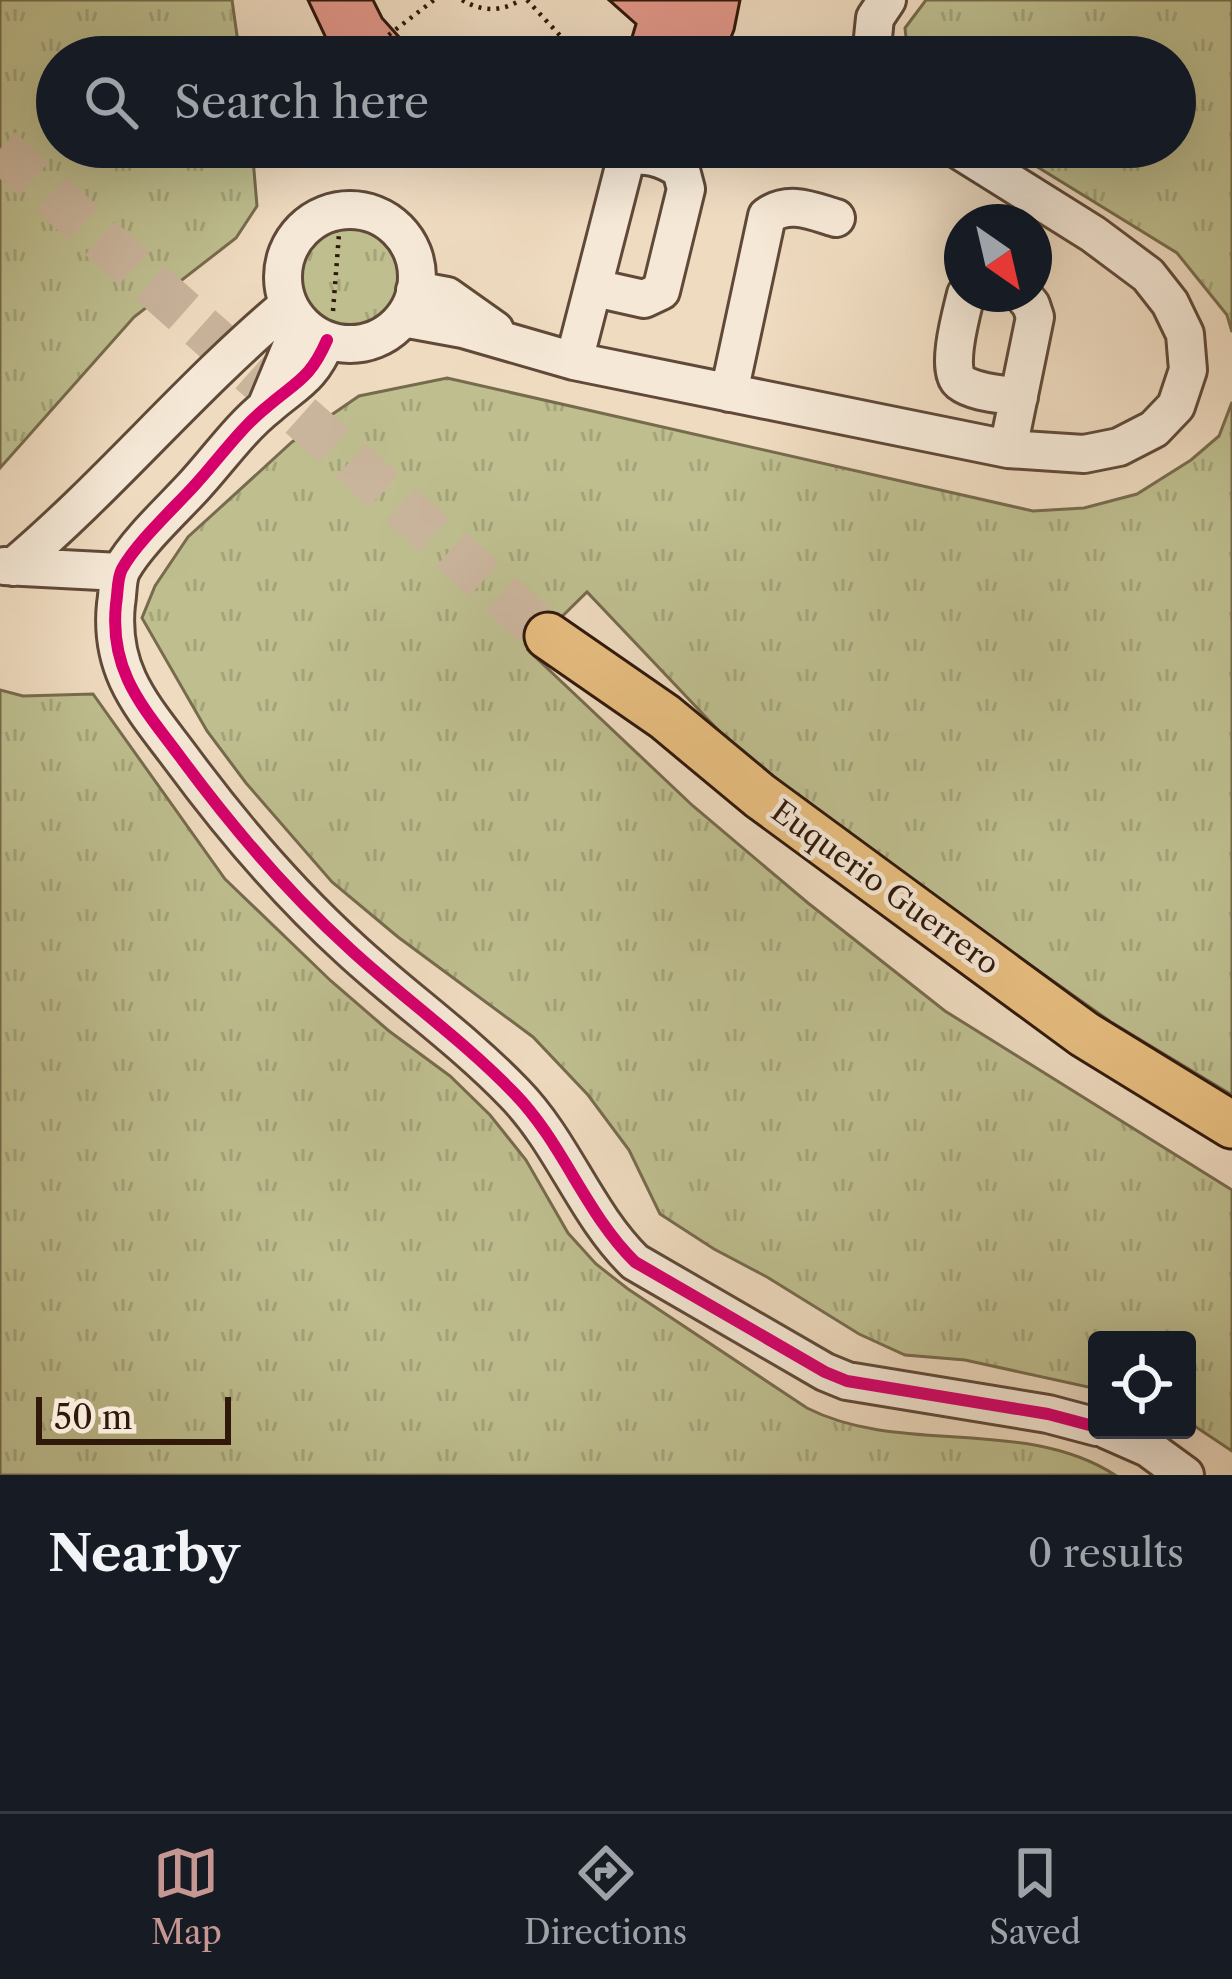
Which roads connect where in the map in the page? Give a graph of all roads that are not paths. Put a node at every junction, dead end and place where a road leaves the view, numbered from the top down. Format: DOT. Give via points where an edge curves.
graph roads {
  1 [pos="887,0"];
  2 [pos="873,36"];
  3 [pos="988,168"];
  4 [pos="836,218"];
  5 [pos="595,288"];
  6 [pos="409,304"];
  7 [pos="963,312"];
  8 [pos="1033,312"];
  9 [pos="312,320"];
  10 [pos="574,361"];
  11 [pos="729,393"];
  12 [pos="1019,397"];
  13 [pos="1008,449"];
  14 [pos="6,566"];
  15 [pos="120,572"];
  16 [pos="548,636"];
  17 [pos="1232,1125"];
  18 [pos="1088,1425"];
  19 [pos="1128,1439"];
  20 [pos="1185,1475"];
  1 -- 2 [label="street"];
  3 -- 13 [label="street" via="1148,275 1185,334 1187,370 1176,406 1154,429 1119,448 1084,454"];
  4 -- 11 [label="street" via="796,206 767,216"];
  5 -- 10 [label="street"];
  6 -- 9 [label="street" via="388,332 368,341 347,344"];
  6 -- 9 [label="street" via="416,267 395,227 376,215 331,213 310,223 284,260 283,282"];
  6 -- 10 [label="street"];
  7 -- 12 [label="street" via="954,375"];
  8 -- 12 [label="street"];
  9 -- 14 [label="street" via="254,334 62,525"];
  9 -- 15 [label="street" via="266,407"];
  10 -- 11 [label="street"];
  11 -- 13 [label="street"];
  12 -- 13 [label="street"];
  14 -- 15 [label="street"];
  15 -- 18 [label="street" via="114,627 131,692 278,878 517,1095 611,1239 635,1262 847,1381"];
  16 -- 17 [label="main road, Euquerio Guerrero" via="1084,1034"];
  19 -- 20 [label="street"];
}
